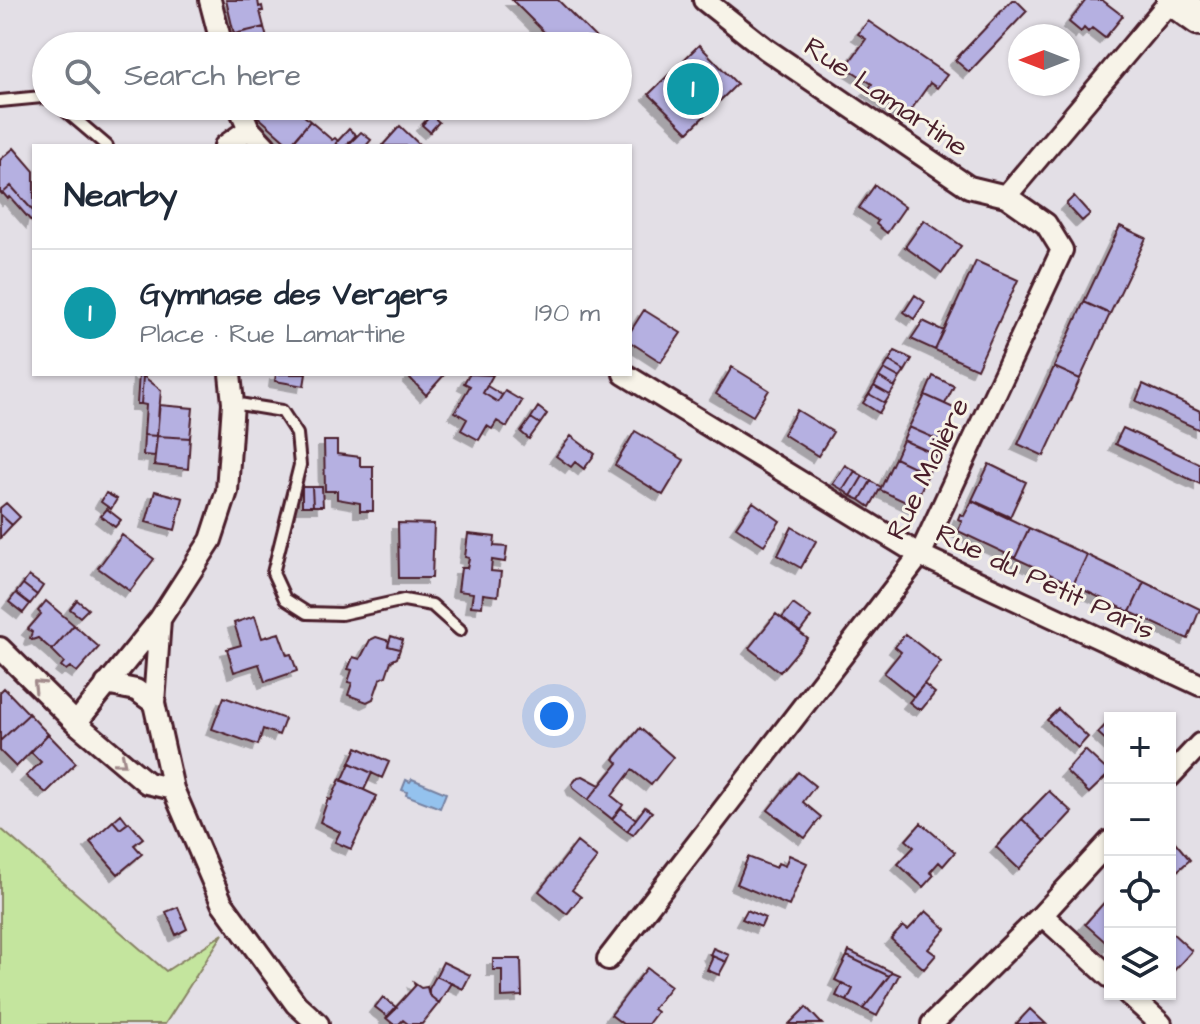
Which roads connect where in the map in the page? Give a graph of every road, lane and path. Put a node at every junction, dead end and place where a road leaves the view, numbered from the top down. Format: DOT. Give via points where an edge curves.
graph roads {
  1 [pos="210,0"];
  2 [pos="704,0"];
  3 [pos="1172,0"];
  4 [pos="1200,19"];
  5 [pos="218,32"];
  6 [pos="32,98"];
  7 [pos="0,101"];
  8 [pos="76,120"];
  9 [pos="245,120"];
  10 [pos="249,129"];
  11 [pos="105,144"];
  12 [pos="228,144"];
  13 [pos="263,144"];
  14 [pos="1006,196"];
  15 [pos="230,376"];
  16 [pos="627,376"];
  17 [pos="233,403"];
  18 [pos="920,555"];
  19 [pos="160,619"];
  20 [pos="460,630"];
  21 [pos="0,648"];
  22 [pos="106,684"];
  23 [pos="1200,685"];
  24 [pos="154,703"];
  25 [pos="76,723"];
  26 [pos="1200,744"];
  27 [pos="1176,770"];
  28 [pos="173,789"];
  29 [pos="1104,848"];
  30 [pos="1042,915"];
  31 [pos="608,959"];
  32 [pos="1104,972"];
  33 [pos="1135,1000"];
  34 [pos="318,1024"];
  35 [pos="932,1024"];
  36 [pos="1161,1024"];
  1 -- 5 [label="street"];
  2 -- 14 [label="street, Rue Lamartine" via="766,49 969,187"];
  3 -- 4 [label="main road"];
  3 -- 14 [label="street"];
  6 -- 7 [label="lane"];
  8 -- 11 [label="lane"];
  9 -- 10 [label="street"];
  10 -- 12 [label="street"];
  10 -- 13 [label="street"];
  14 -- 18 [label="street, Rue Molière" via="1046,224 1062,250"];
  15 -- 17 [label="street"];
  16 -- 18 [label="street, Rue du Petit Paris"];
  17 -- 19 [label="street" via="227,491 211,540"];
  17 -- 20 [label="lane" via="282,411 297,434 300,465 273,573 285,599 307,613 341,614 404,600 432,605"];
  18 -- 23 [label="street, Rue du Petit Paris"];
  18 -- 31 [label="street, Rue Molière"];
  19 -- 22 [label="street"];
  19 -- 24 [label="street"];
  25 -- 21 [label="street, one-way"];
  22 -- 24 [label="street" via="136,690"];
  22 -- 25 [label="street"];
  24 -- 28 [label="street"];
  25 -- 28 [label="street, one-way" via="147,783"];
  26 -- 27 [label="street"];
  28 -- 34 [label="street" via="222,903 296,1004"];
  29 -- 30 [label="street"];
  30 -- 32 [label="street"];
  30 -- 35 [label="street"];
  33 -- 36 [label="street"];
}
